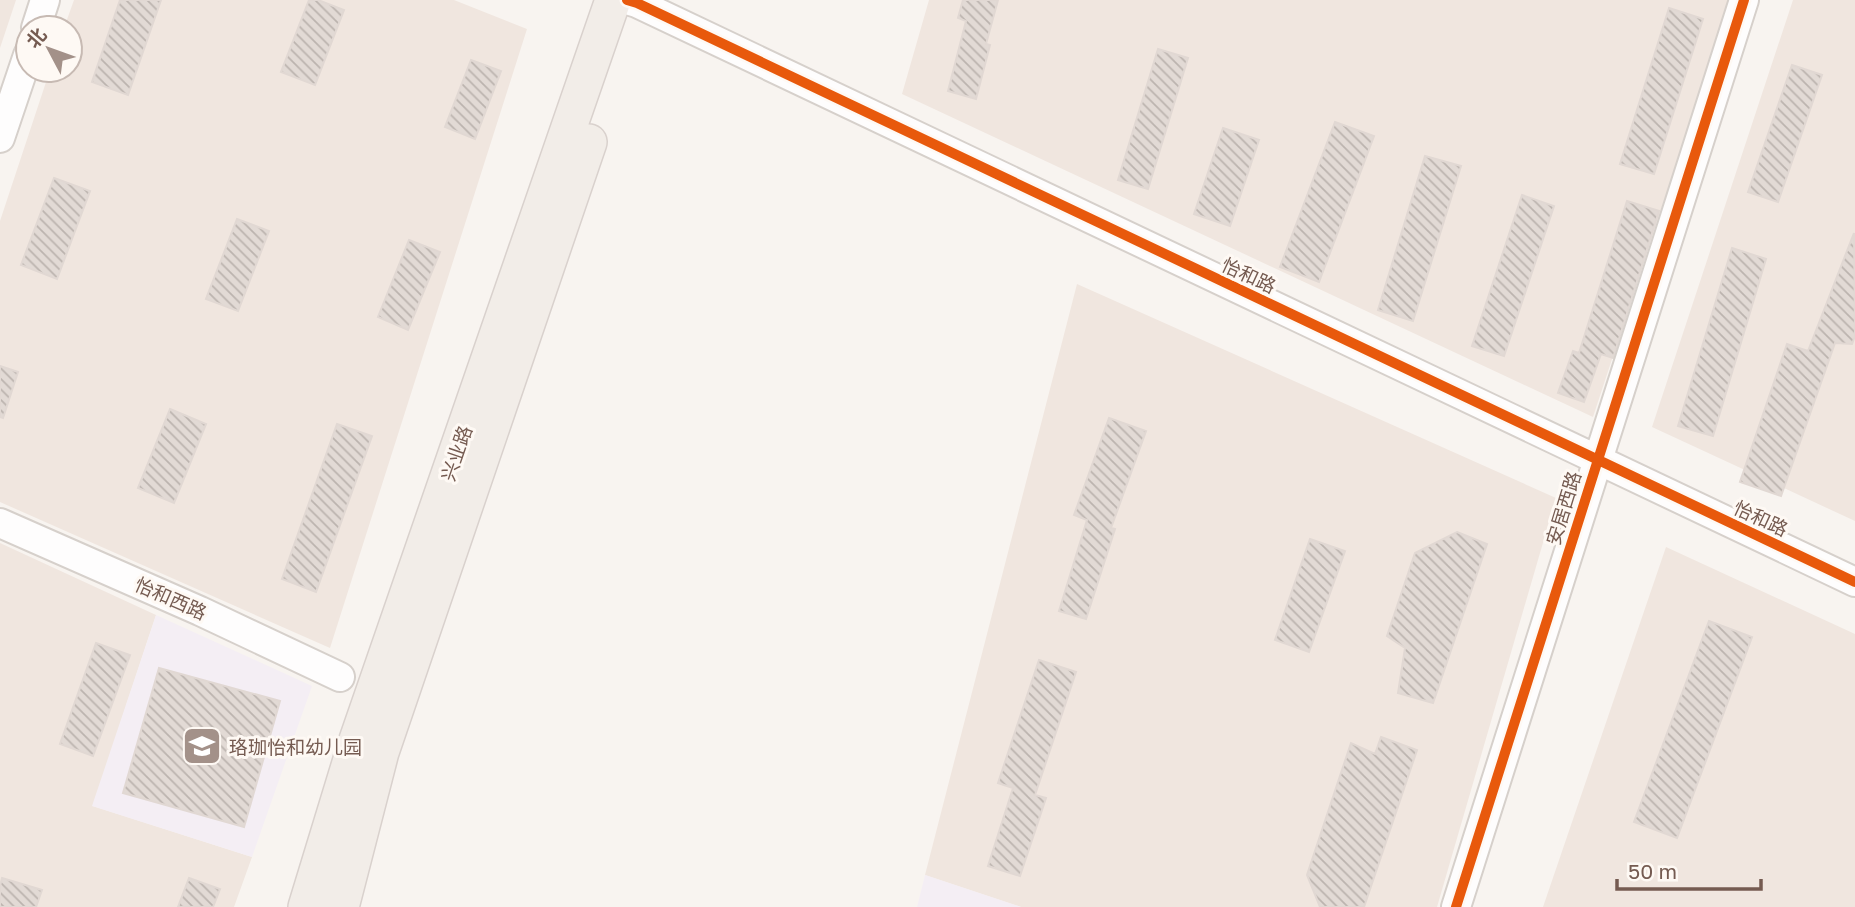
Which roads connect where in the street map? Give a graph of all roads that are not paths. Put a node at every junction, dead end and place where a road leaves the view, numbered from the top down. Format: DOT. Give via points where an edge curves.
graph roads {
  1 [pos="1744,0"];
  2 [pos="629,1"];
  3 [pos="18,84"];
  4 [pos="0,138"];
  5 [pos="1597,460"];
  6 [pos="0,523"];
  7 [pos="1855,582"];
  8 [pos="340,677"];
  9 [pos="306,907"];
  10 [pos="341,907"];
  11 [pos="1456,907"];
  1 -- 5 [label="street, 安居西路"];
  2 -- 5 [label="street, 怡和路"];
  2 -- 9 [label="main road, 兴业路" via="357,740"];
  2 -- 10 [label="main road, 兴业路" via="381,752"];
  3 -- 4 [label="street"];
  5 -- 7 [label="street, 怡和路"];
  5 -- 11 [label="street, 安居西路"];
  6 -- 8 [label="street, 怡和西路"];
}
